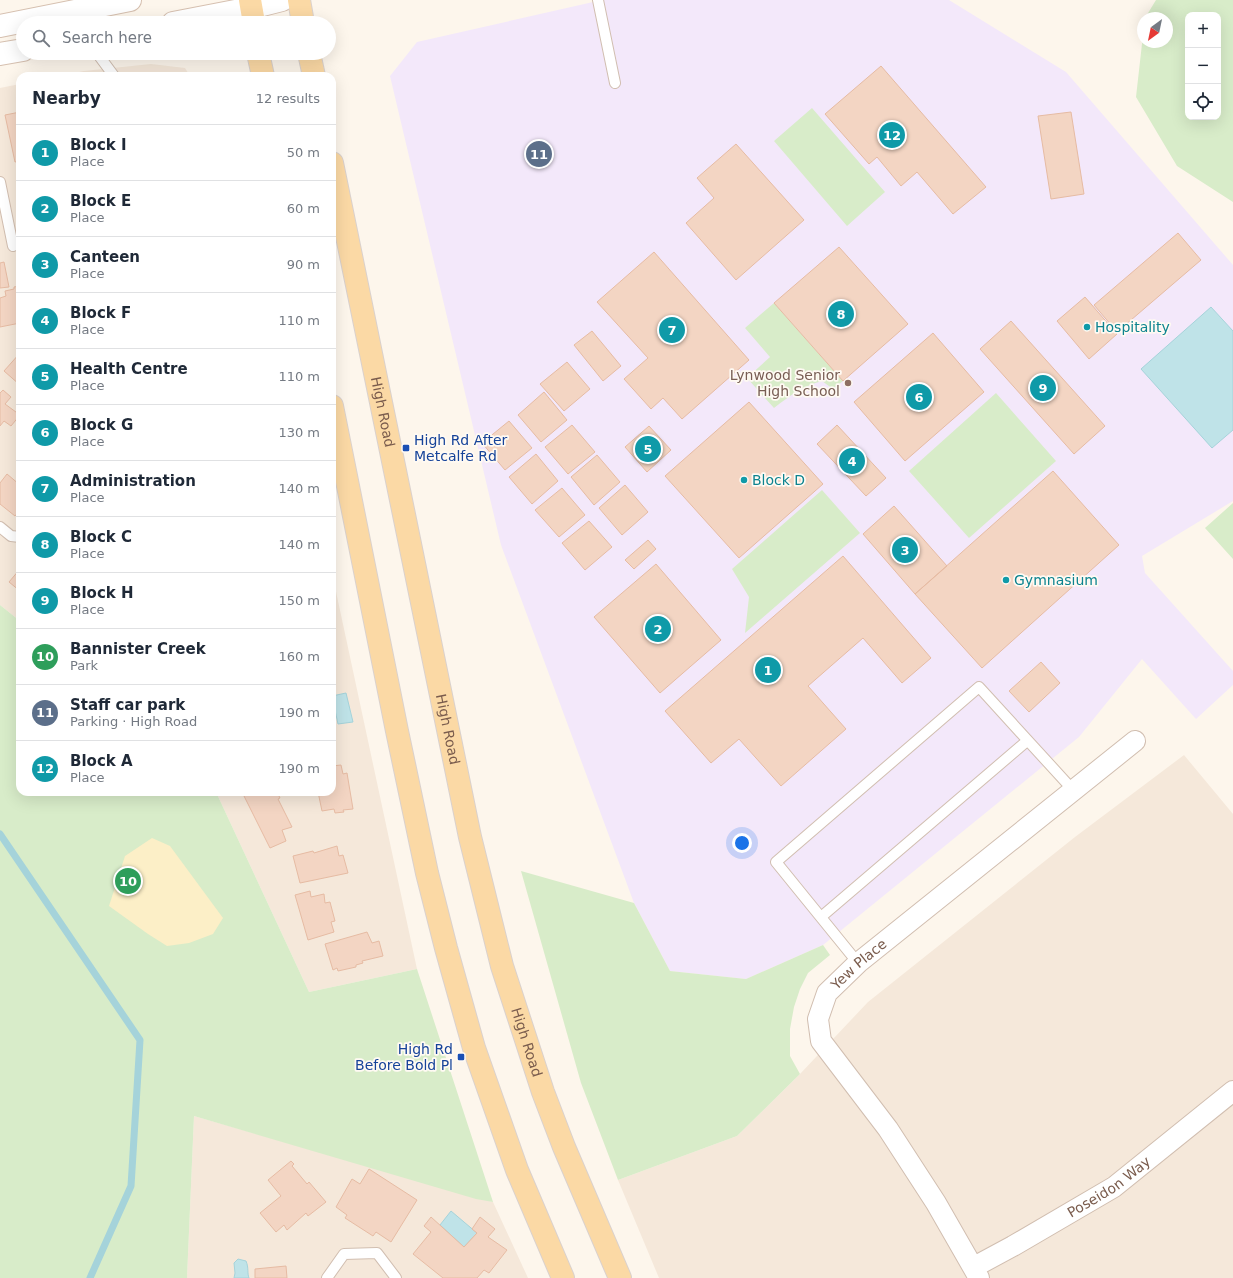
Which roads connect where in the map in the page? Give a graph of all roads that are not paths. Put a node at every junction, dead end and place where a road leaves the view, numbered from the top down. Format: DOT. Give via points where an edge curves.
graph roads {
  1 [pos="130,0"];
  2 [pos="282,0"];
  3 [pos="299,0"];
  4 [pos="598,0"];
  5 [pos="252,10"];
  6 [pos="50,16"];
  7 [pos="216,16"];
  8 [pos="302,16"];
  9 [pos="16,23"];
  10 [pos="0,26"];
  11 [pos="16,51"];
  12 [pos="0,54"];
  13 [pos="102,60"];
  14 [pos="260,60"];
  15 [pos="311,60"];
  16 [pos="111,72"];
  17 [pos="262,72"];
  18 [pos="313,72"];
  19 [pos="615,83"];
  20 [pos="0,182"];
  21 [pos="336,183"];
  22 [pos="13,246"];
  23 [pos="336,446"];
  24 [pos="339,476"];
  25 [pos="0,527"];
  26 [pos="16,537"];
  27 [pos="1028,741"];
  28 [pos="1135,741"];
  29 [pos="1073,790"];
  30 [pos="821,917"];
  31 [pos="858,963"];
  32 [pos="1233,1091"];
  33 [pos="977,1272"];
  34 [pos="327,1278"];
  35 [pos="396,1278"];
  36 [pos="563,1278"];
  37 [pos="620,1278"];
  1 -- 6 [label="main road"];
  2 -- 5 [label="main road"];
  3 -- 8 [label="main road"];
  4 -- 19 [label="lane"];
  5 -- 7 [label="main road"];
  9 -- 10 [label="main road"];
  11 -- 12 [label="main road"];
  13 -- 16 [label="lane"];
  14 -- 17 [label="main road"];
  15 -- 18 [label="main road"];
  20 -- 22 [label="lane"];
  21 -- 37 [label="main road, High Road" via="470,837 502,966 542,1092"];
  23 -- 24 [label="main road"];
  24 -- 36 [label="main road" via="446,948 474,1048 517,1170"];
  25 -- 26 [label="lane" via="11,536"];
  27 -- 29 [label="lane"];
  27 -- 30 [label="lane"];
  27 -- 30 [label="lane" via="979,687 973,692 776,862"];
  28 -- 29 [label="street, Yew Place"];
  29 -- 31 [label="street, Yew Place"];
  30 -- 31 [label="lane"];
  31 -- 33 [label="street, Yew Place" via="827,993 818,1019 821,1041 888,1129"];
  32 -- 33 [label="street, Poseidon Way" via="1114,1187 1013,1246"];
  34 -- 35 [label="lane" via="344,1254 377,1253"];
}
